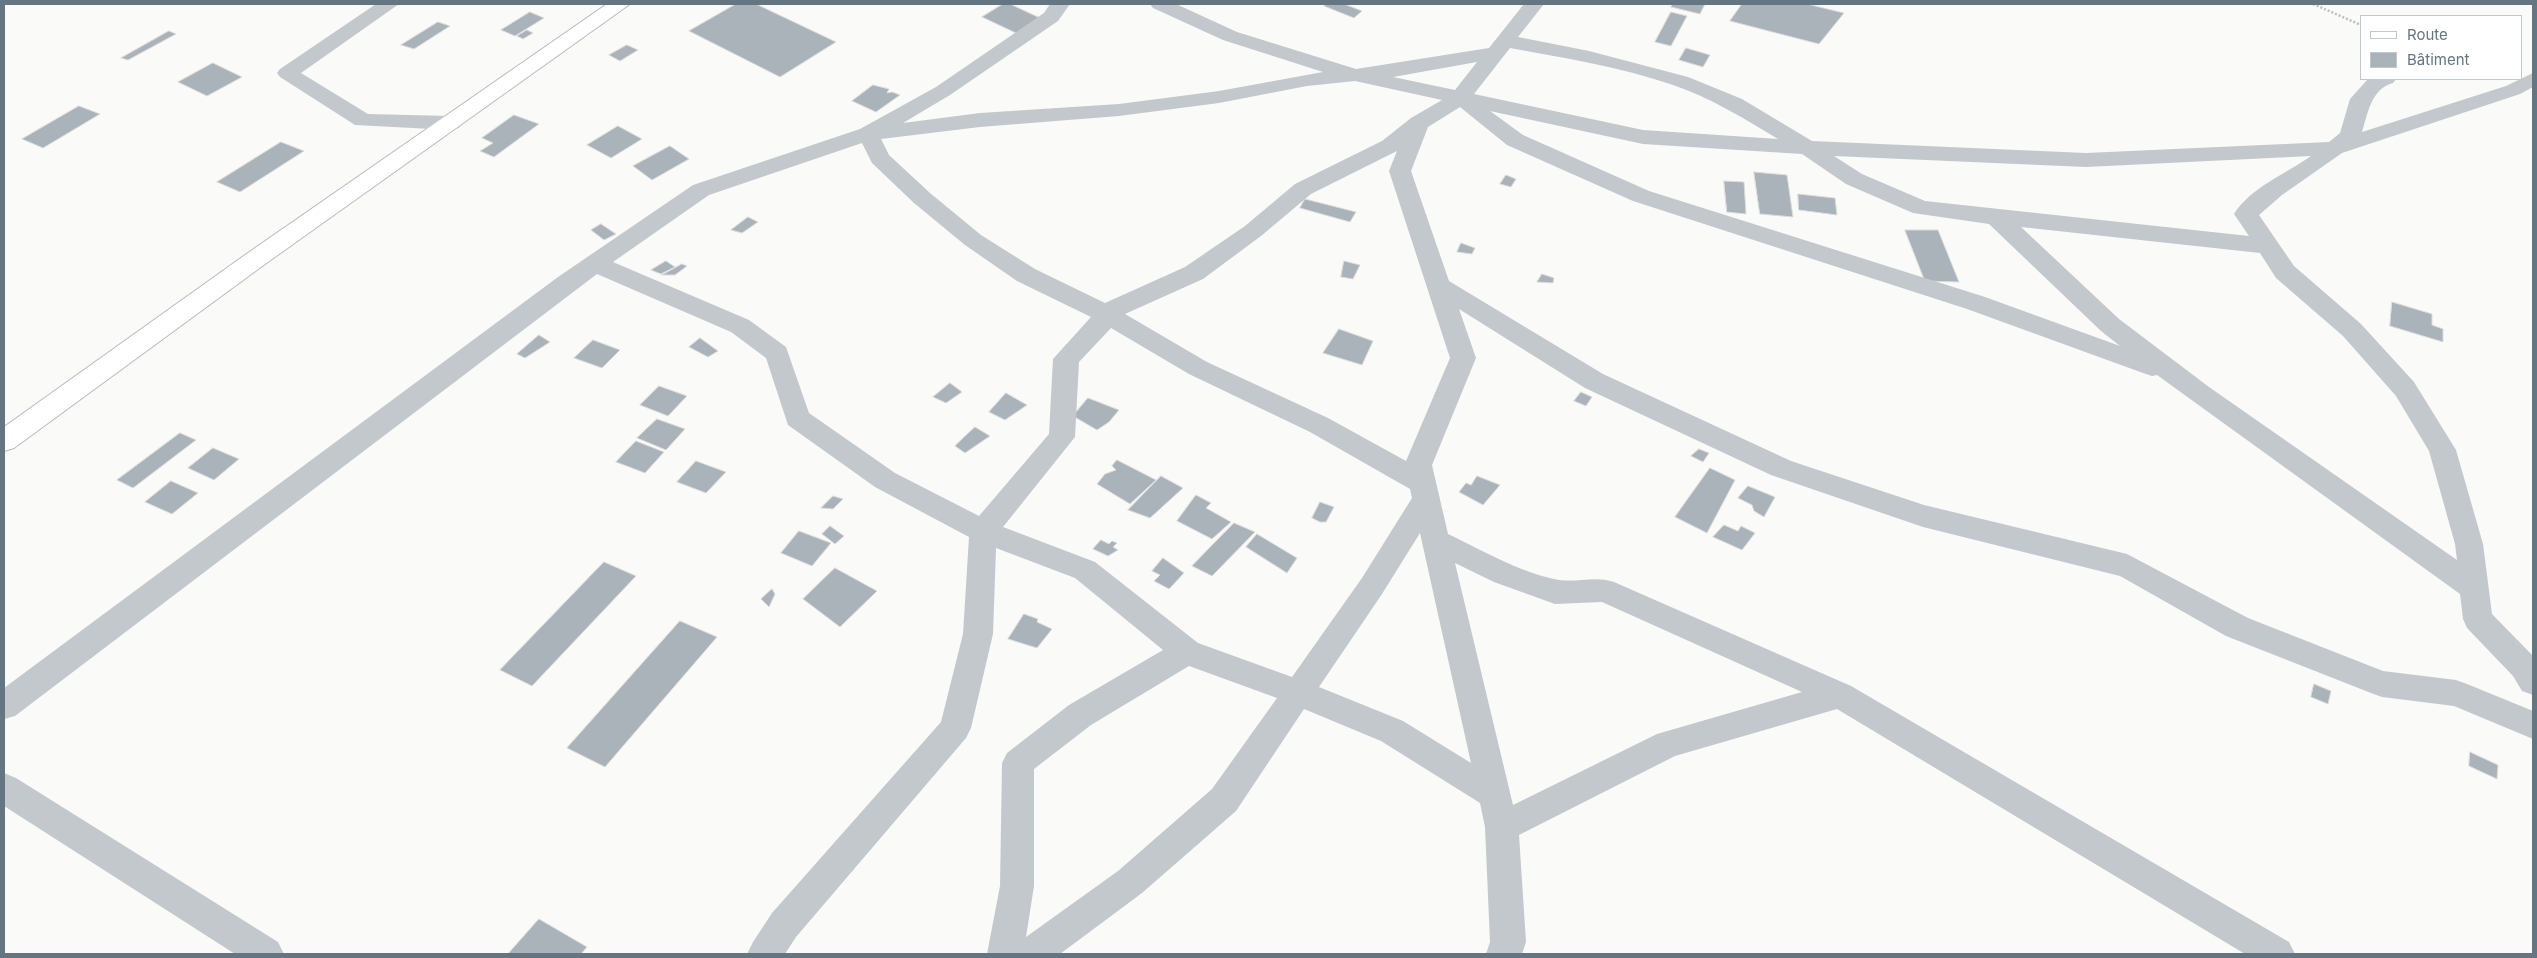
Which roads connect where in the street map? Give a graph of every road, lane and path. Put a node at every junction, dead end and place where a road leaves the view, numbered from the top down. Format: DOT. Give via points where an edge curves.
graph roads {
  1 [pos="389,4"];
  2 [pos="620,4"];
  3 [pos="1060,4"];
  4 [pos="1160,4"];
  5 [pos="1534,4"];
  6 [pos="2313,4"];
  7 [pos="2360,25"];
  8 [pos="1500,47"];
  9 [pos="1354,75"];
  10 [pos="2533,79"];
  11 [pos="2382,80"];
  12 [pos="1459,99"];
  13 [pos="451,122"];
  14 [pos="1419,123"];
  15 [pos="868,134"];
  16 [pos="1807,148"];
  17 [pos="2336,148"];
  18 [pos="1996,217"];
  19 [pos="2268,246"];
  20 [pos="595,264"];
  21 [pos="1438,285"];
  22 [pos="1108,315"];
  23 [pos="2179,377"];
  24 [pos="4,441"];
  25 [pos="1424,491"];
  26 [pos="983,530"];
  27 [pos="1436,541"];
  28 [pos="2474,589"];
  29 [pos="1187,652"];
  30 [pos="2533,682"];
  31 [pos="1296,692"];
  32 [pos="1840,696"];
  33 [pos="4,706"];
  34 [pos="2533,725"];
  35 [pos="4,788"];
  36 [pos="1495,795"];
  37 [pos="1502,827"];
  38 [pos="266,954"];
  39 [pos="765,954"];
  40 [pos="1005,954"];
  41 [pos="1031,954"];
  42 [pos="1504,954"];
  43 [pos="2277,954"];
  1 -- 13 [label="street" via="287,73 363,120"];
  2 -- 13 [label="main road"];
  3 -- 15 [label="street" via="1051,17 943,91"];
  4 -- 9 [label="street" via="1230,36"];
  5 -- 8 [label="street"];
  6 -- 7 [label="path"];
  8 -- 9 [label="street"];
  8 -- 12 [label="street"];
  8 -- 16 [label="street" via="1589,57 1681,81 1734,104"];
  9 -- 12 [label="street"];
  9 -- 15 [label="street" via="1119,110 980,120"];
  10 -- 17 [label="street" via="2513,90"];
  11 -- 17 [label="street" via="2361,99 2350,136"];
  12 -- 14 [label="street"];
  12 -- 16 [label="street" via="1644,137"];
  12 -- 23 [label="street" via="1515,140 1640,196 1976,303"];
  13 -- 24 [label="main road"];
  14 -- 21 [label="street" via="1400,171"];
  14 -- 22 [label="street" via="1390,146 1303,189 1253,231 1194,273 1115,308"];
  15 -- 20 [label="street" via="701,190"];
  15 -- 22 [label="street" via="880,158 973,240 1026,275"];
  16 -- 17 [label="street" via="2086,160"];
  16 -- 18 [label="street" via="1854,179 1921,208"];
  17 -- 19 [label="street" via="2274,190 2246,214"];
  18 -- 19 [label="street"];
  18 -- 23 [label="street" via="2110,325"];
  19 -- 28 [label="street" via="2285,272 2352,330 2405,389 2442,450 2469,544"];
  20 -- 26 [label="street" via="740,326 777,353 797,418 885,480"];
  20 -- 33 [label="street"];
  21 -- 25 [label="street" via="1463,358 1418,465"];
  21 -- 34 [label="street" via="1594,381 1780,468 1923,516 2127,566 2237,627 2382,684 2456,693"];
  22 -- 25 [label="street" via="1198,368 1319,425"];
  22 -- 26 [label="street" via="1066,359 1062,437"];
  23 -- 28 [label="street"];
  25 -- 27 [label="street"];
  25 -- 31 [label="street" via="1372,586"];
  26 -- 29 [label="street" via="1085,570"];
  26 -- 39 [label="street" via="978,634 955,728 784,925"];
  27 -- 32 [label="street" via="1504,574 1555,592 1604,590"];
  27 -- 36 [label="street"];
  28 -- 30 [label="street" via="2478,619 2524,667"];
  29 -- 31 [label="street"];
  29 -- 40 [label="street" via="1080,715 1018,763 1017,886"];
  31 -- 36 [label="street" via="1392,731"];
  31 -- 41 [label="street" via="1224,800 1130,882"];
  32 -- 37 [label="street" via="1668,744"];
  32 -- 43 [label="street"];
  35 -- 38 [label="street"];
  36 -- 37 [label="street"];
  37 -- 42 [label="street" via="1508,942"];
}
